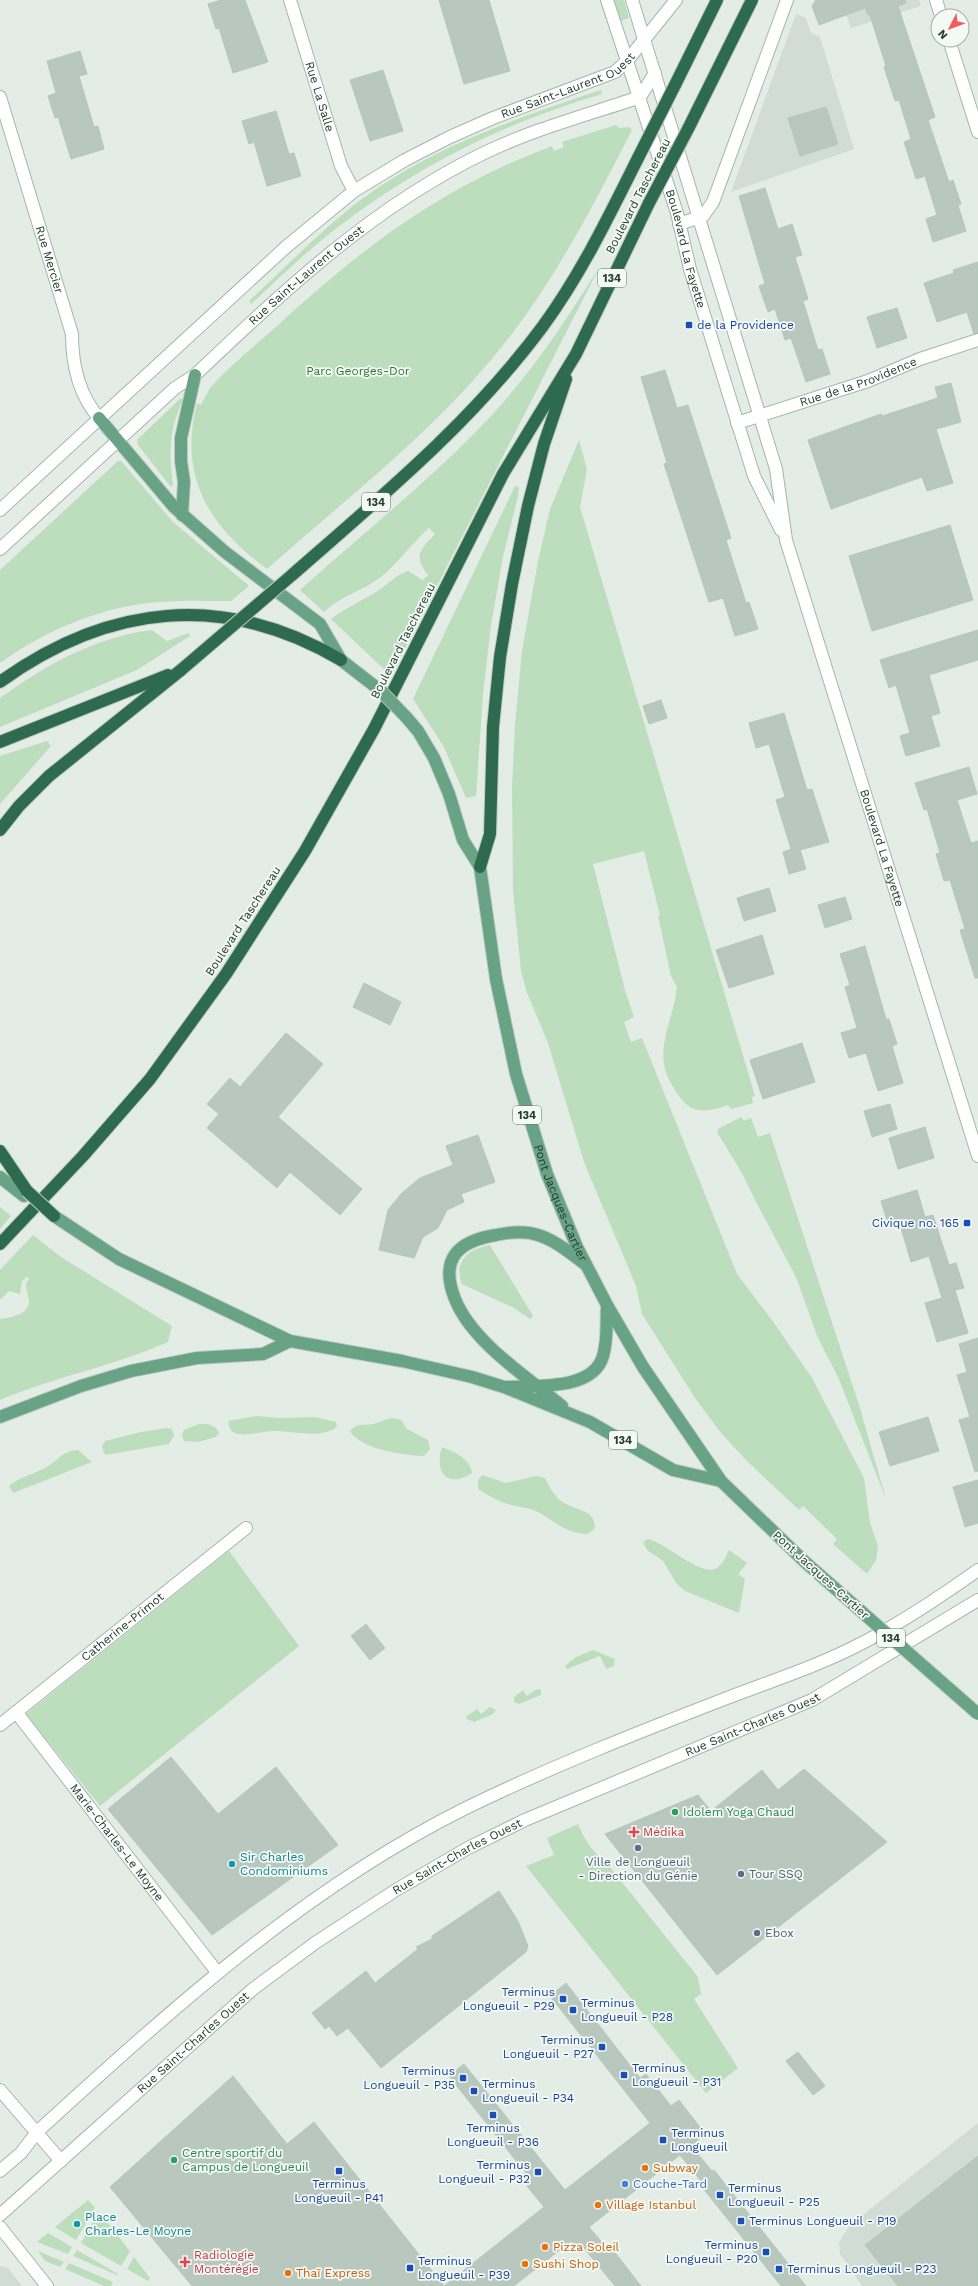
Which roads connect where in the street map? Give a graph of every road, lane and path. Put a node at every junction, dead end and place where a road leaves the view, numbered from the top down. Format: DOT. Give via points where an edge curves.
graph roads {
  1 [pos="290,0"];
  2 [pos="607,0"];
  3 [pos="632,0"];
  4 [pos="676,0"];
  5 [pos="717,0"];
  6 [pos="752,0"];
  7 [pos="787,0"];
  8 [pos="644,38"];
  9 [pos="951,48"];
  10 [pos="627,61"];
  11 [pos="655,73"];
  12 [pos="0,97"];
  13 [pos="640,97"];
  14 [pos="978,132"];
  15 [pos="354,191"];
  16 [pos="699,218"];
  17 [pos="679,224"];
  18 [pos="978,340"];
  19 [pos="576,354"];
  20 [pos="195,375"];
  21 [pos="760,416"];
  22 [pos="99,418"];
  23 [pos="737,423"];
  24 [pos="118,439"];
  25 [pos="0,510"];
  26 [pos="182,515"];
  27 [pos="786,540"];
  28 [pos="0,549"];
  29 [pos="341,660"];
  30 [pos="181,670"];
  31 [pos="0,682"];
  32 [pos="0,742"];
  33 [pos="0,830"];
  34 [pos="480,867"];
  35 [pos="0,1151"];
  36 [pos="978,1156"];
  37 [pos="0,1177"];
  38 [pos="25,1194"];
  39 [pos="54,1216"];
  40 [pos="0,1244"];
  41 [pos="585,1264"];
  42 [pos="606,1305"];
  43 [pos="290,1341"];
  44 [pos="536,1385"];
  45 [pos="504,1387"];
  46 [pos="572,1414"];
  47 [pos="0,1417"];
  48 [pos="721,1481"];
  49 [pos="246,1528"];
  50 [pos="978,1570"];
  51 [pos="978,1600"];
  52 [pos="16,1712"];
  53 [pos="978,1714"];
  54 [pos="0,1725"];
  55 [pos="217,1972"];
  56 [pos="0,2090"];
  57 [pos="37,2132"];
  58 [pos="61,2161"];
  59 [pos="0,2171"];
  60 [pos="0,2215"];
  61 [pos="0,2227"];
  62 [pos="47,2286"];
  1 -- 15 [label="street, Rue La Salle" via="341,166"];
  2 -- 10 [label="street, Boulevard La Fayette"];
  3 -- 8 [label="street, Boulevard La Fayette"];
  4 -- 8 [label="street"];
  5 -- 30 [label="highway, Boulevard Taschereau / 134, bridge" via="580,271 506,373 430,454"];
  6 -- 19 [label="highway, Boulevard Taschereau / 134, bridge"];
  7 -- 16 [label="street" via="715,197 709,210"];
  8 -- 10 [label="street, Rue Saint-Laurent Ouest"];
  8 -- 11 [label="street, Boulevard La Fayette"];
  9 -- 14 [label="street"];
  10 -- 13 [label="street, Boulevard La Fayette"];
  10 -- 15 [label="street, Rue Saint-Laurent Ouest" via="606,77 498,115 450,137 405,160"];
  11 -- 13 [label="street"];
  11 -- 16 [label="street, Boulevard La Fayette"];
  12 -- 22 [label="street, Rue Mercier" via="72,334 72,358 86,402"];
  13 -- 17 [label="street, Boulevard La Fayette"];
  13 -- 20 [label="street, Rue Saint-Laurent Ouest" via="520,137 410,193 326,256"];
  15 -- 22 [label="street, Rue Saint-Laurent Ouest" via="290,243"];
  16 -- 17 [label="street"];
  16 -- 21 [label="street, Boulevard La Fayette"];
  17 -- 23 [label="street, Boulevard La Fayette" via="690,269"];
  18 -- 21 [label="street, Rue de la Providence" via="920,359 868,381"];
  19 -- 34 [label="highway" via="544,444 512,584 501,651 493,727 490,834"];
  19 -- 40 [label="highway, Boulevard Taschereau" via="503,474 356,764 305,851 246,943 150,1079 83,1156"];
  20 -- 24 [label="street, Rue Saint-Laurent Ouest" via="175,388"];
  20 -- 26 [label="main road" via="181,438 184,482"];
  21 -- 23 [label="street, Rue de la Providence"];
  21 -- 27 [label="street, Boulevard La Fayette" via="776,469"];
  22 -- 24 [label="main road"];
  22 -- 25 [label="street, Rue Saint-Laurent Ouest"];
  23 -- 27 [label="street, Boulevard La Fayette" via="754,476"];
  24 -- 26 [label="main road"];
  24 -- 28 [label="street, Rue Saint-Laurent Ouest"];
  26 -- 29 [label="main road" via="225,552 320,624"];
  27 -- 36 [label="street, Boulevard La Fayette"];
  29 -- 31 [label="highway" via="308,642 271,627 213,616 178,614 144,618 93,631 40,656"];
  29 -- 34 [label="main road, bridge" via="381,691 422,738 434,758 449,794 463,840"];
  30 -- 32 [label="highway, Boulevard Taschereau"];
  30 -- 33 [label="highway" via="49,776 19,806"];
  34 -- 41 [label="main road, Pont Jacques-Cartier / 134" via="496,979 516,1074 546,1174"];
  35 -- 38 [label="highway"];
  37 -- 38 [label="main road"];
  38 -- 39 [label="highway, bridge"];
  39 -- 43 [label="main road" via="119,1259"];
  41 -- 42 [label="main road, Pont Jacques-Cartier / 134"];
  41 -- 44 [label="main road" via="543,1237 516,1232 472,1240 462,1247 451,1262 452,1291 467,1322 484,1341"];
  42 -- 44 [label="main road" via="605,1348 597,1368 590,1375 578,1380"];
  42 -- 48 [label="main road, Pont Jacques-Cartier / 134" via="653,1384"];
  43 -- 45 [label="main road, 134" via="402,1361"];
  43 -- 47 [label="main road" via="263,1354 197,1358 131,1371 67,1391"];
  44 -- 45 [label="main road"];
  44 -- 46 [label="main road"];
  45 -- 46 [label="main road, 134"];
  46 -- 48 [label="main road, 134" via="625,1441 673,1470"];
  48 -- 53 [label="main road, Pont Jacques-Cartier / 134, bridge" via="806,1562"];
  49 -- 52 [label="street, Catherine-Primot"];
  50 -- 55 [label="street" via="877,1635 840,1654 507,1788 428,1828 317,1896"];
  51 -- 58 [label="street, Rue Saint-Charles Ouest" via="812,1700 519,1823 468,1848 396,1890 315,1943 253,1989"];
  52 -- 54 [label="street, Catherine-Primot"];
  52 -- 55 [label="street, Marie-Charles-Le Moyne"];
  55 -- 57 [label="street"];
  56 -- 57 [label="street"];
  57 -- 58 [label="street"];
  57 -- 59 [label="street" via="21,2153"];
  58 -- 60 [label="street, Rue Saint-Charles Ouest"];
  61 -- 62 [label="street"];
}
